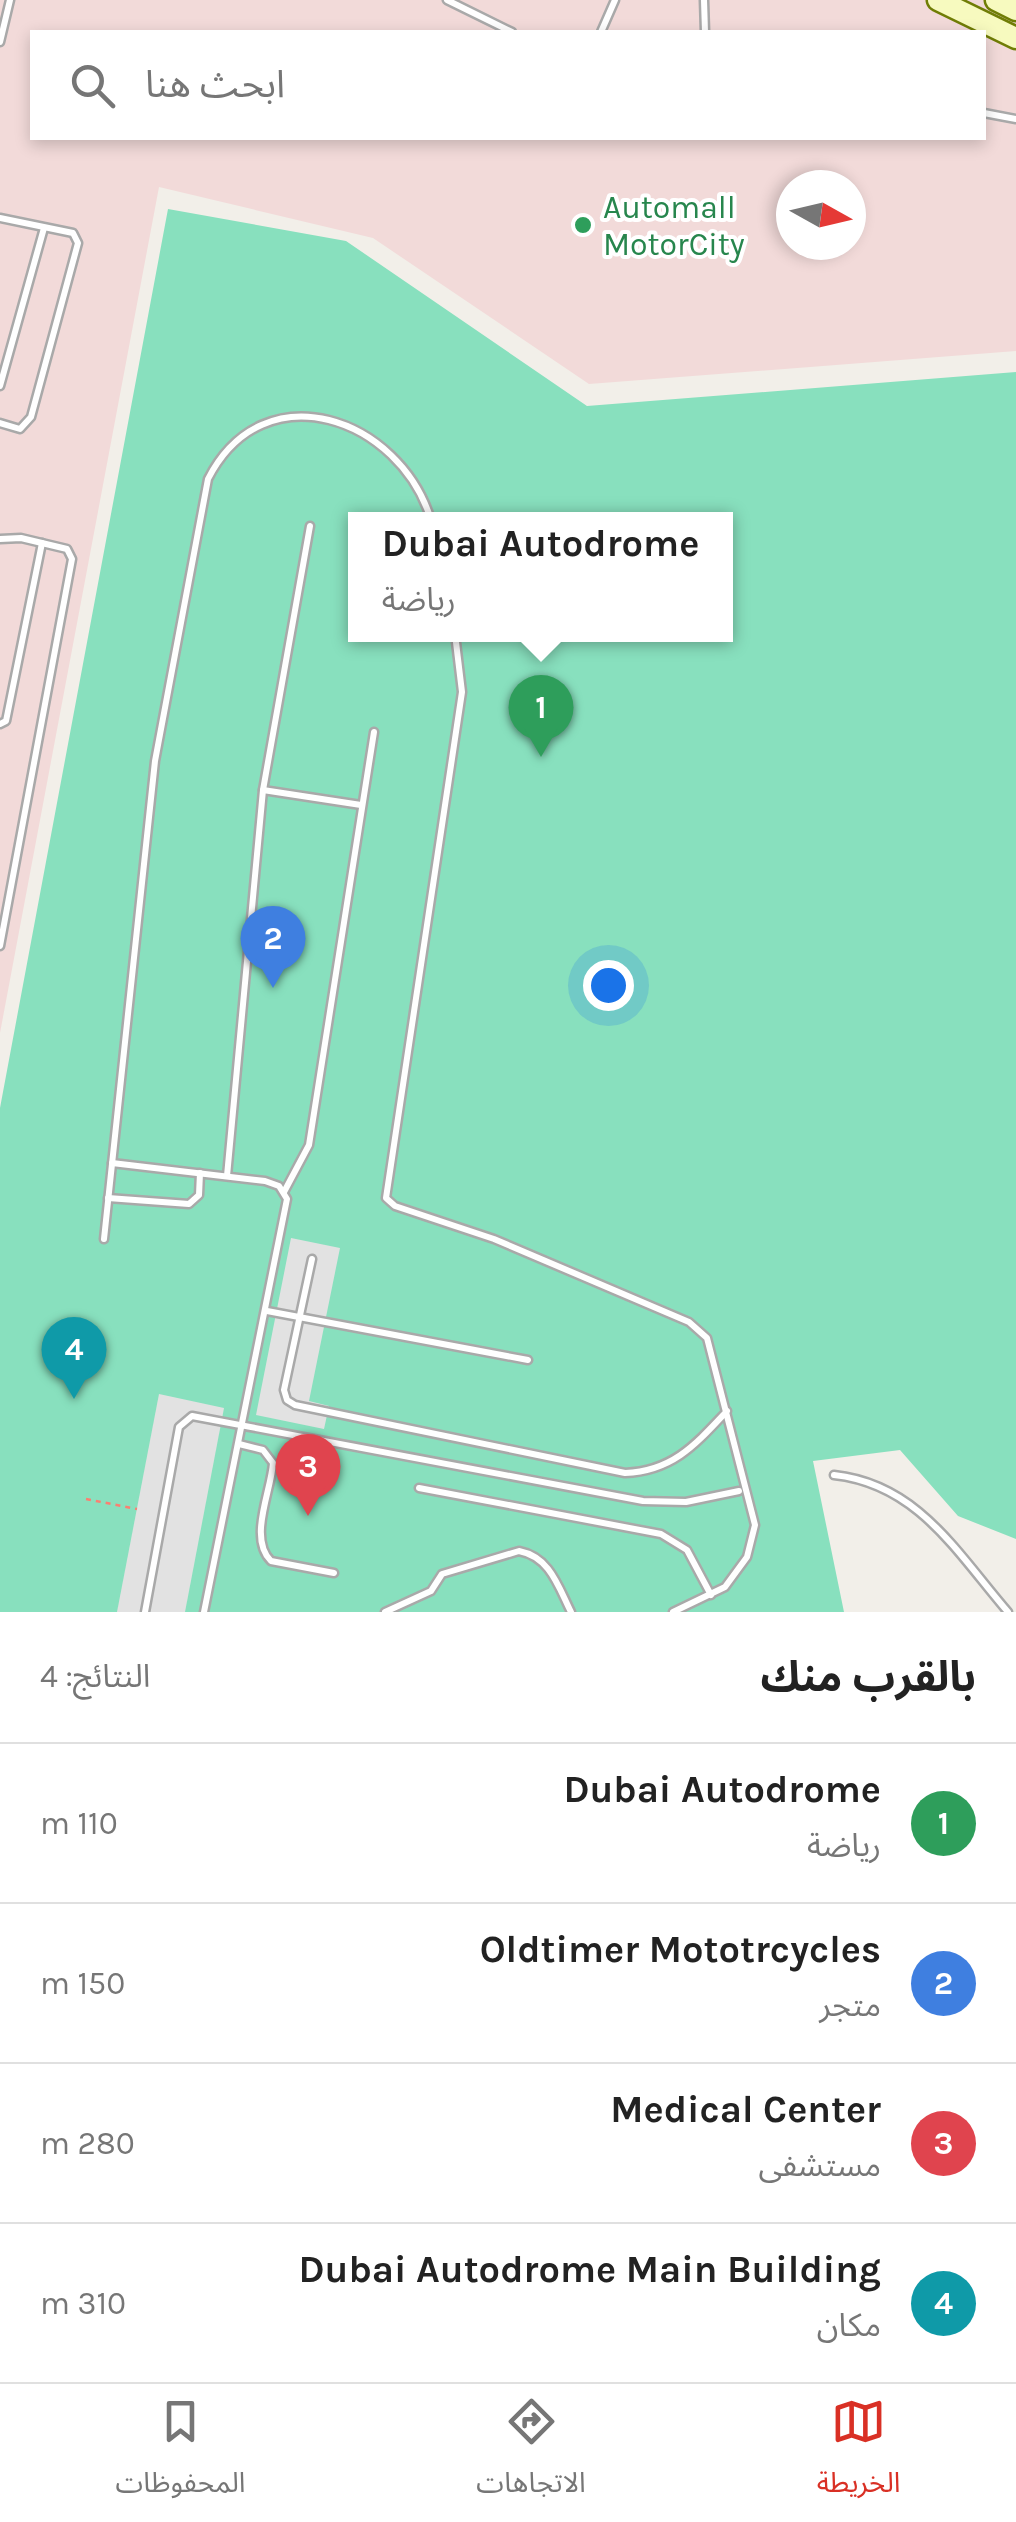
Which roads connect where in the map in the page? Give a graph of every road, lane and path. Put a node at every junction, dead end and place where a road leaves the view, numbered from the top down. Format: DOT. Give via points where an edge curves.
graph roads {
  1 [pos="10,0"];
  2 [pos="447,0"];
  3 [pos="616,0"];
  4 [pos="704,0"];
  5 [pos="938,0"];
  6 [pos="508,30"];
  7 [pos="602,30"];
  8 [pos="705,30"];
  9 [pos="1016,38"];
  10 [pos="0,42"];
  11 [pos="986,113"];
  12 [pos="1016,119"];
  13 [pos="0,218"];
  14 [pos="44,228"];
  15 [pos="0,386"];
  16 [pos="0,423"];
  17 [pos="428,512"];
  18 [pos="310,526"];
  19 [pos="0,539"];
  20 [pos="42,543"];
  21 [pos="456,642"];
  22 [pos="0,724"];
  23 [pos="374,732"];
  24 [pos="263,790"];
  25 [pos="361,805"];
  26 [pos="0,946"];
  27 [pos="112,1163"];
  28 [pos="200,1173"];
  29 [pos="227,1176"];
  30 [pos="284,1192"];
  31 [pos="108,1198"];
  32 [pos="104,1239"];
  33 [pos="312,1258"];
  34 [pos="267,1311"];
  35 [pos="300,1317"];
  36 [pos="528,1360"];
  37 [pos="728,1410"];
  38 [pos="244,1424"];
  39 [pos="239,1444"];
  40 [pos="834,1476"];
  41 [pos="418,1488"];
  42 [pos="739,1491"];
  43 [pos="86,1498"];
  44 [pos="137,1508"];
  45 [pos="334,1573"];
  46 [pos="711,1595"];
  47 [pos="145,1612"];
  48 [pos="204,1612"];
  49 [pos="385,1612"];
  50 [pos="571,1612"];
  51 [pos="673,1612"];
  52 [pos="1008,1612"];
  1 -- 10 [label="lane"];
  2 -- 6 [label="lane"];
  3 -- 7 [label="lane"];
  4 -- 8 [label="lane"];
  5 -- 9 [label="street"];
  11 -- 12 [label="lane"];
  13 -- 14 [label="lane"];
  14 -- 15 [label="lane"];
  14 -- 16 [label="lane" via="73,233 77,246 30,416 20,429"];
  17 -- 27 [label="lane" via="402,464 354,429 323,418 290,416 250,430 225,451 208,479 155,761"];
  18 -- 24 [label="lane"];
  19 -- 20 [label="lane"];
  20 -- 22 [label="lane" via="6,721"];
  20 -- 26 [label="lane" via="67,549 72,559"];
  21 -- 37 [label="lane" via="462,692 386,1198 689,1322 712,1348"];
  23 -- 25 [label="lane"];
  24 -- 25 [label="lane"];
  24 -- 29 [label="lane"];
  25 -- 30 [label="lane" via="309,1145"];
  27 -- 28 [label="lane"];
  27 -- 31 [label="lane"];
  28 -- 29 [label="lane"];
  28 -- 31 [label="lane" via="199,1195 189,1204"];
  29 -- 30 [label="lane" via="273,1182"];
  30 -- 34 [label="lane" via="288,1207"];
  31 -- 32 [label="lane"];
  33 -- 35 [label="lane"];
  34 -- 35 [label="lane"];
  34 -- 38 [label="lane"];
  35 -- 36 [label="lane"];
  35 -- 37 [label="lane" via="284,1390 295,1405 625,1472 678,1459"];
  37 -- 46 [label="lane" via="754,1526 738,1572"];
  38 -- 39 [label="lane"];
  38 -- 42 [label="lane" via="643,1502"];
  38 -- 47 [label="lane" via="192,1416 179,1427"];
  39 -- 45 [label="lane" via="263,1450 273,1463 260,1538 265,1554 271,1561"];
  39 -- 48 [label="lane"];
  40 -- 52 [label="lane" via="874,1482 911,1503"];
  41 -- 46 [label="lane" via="662,1534 687,1550"];
  43 -- 44 [label="path"];
  46 -- 51 [label="lane"];
  49 -- 50 [label="lane" via="430,1591 442,1574 519,1550 548,1568"];
}
